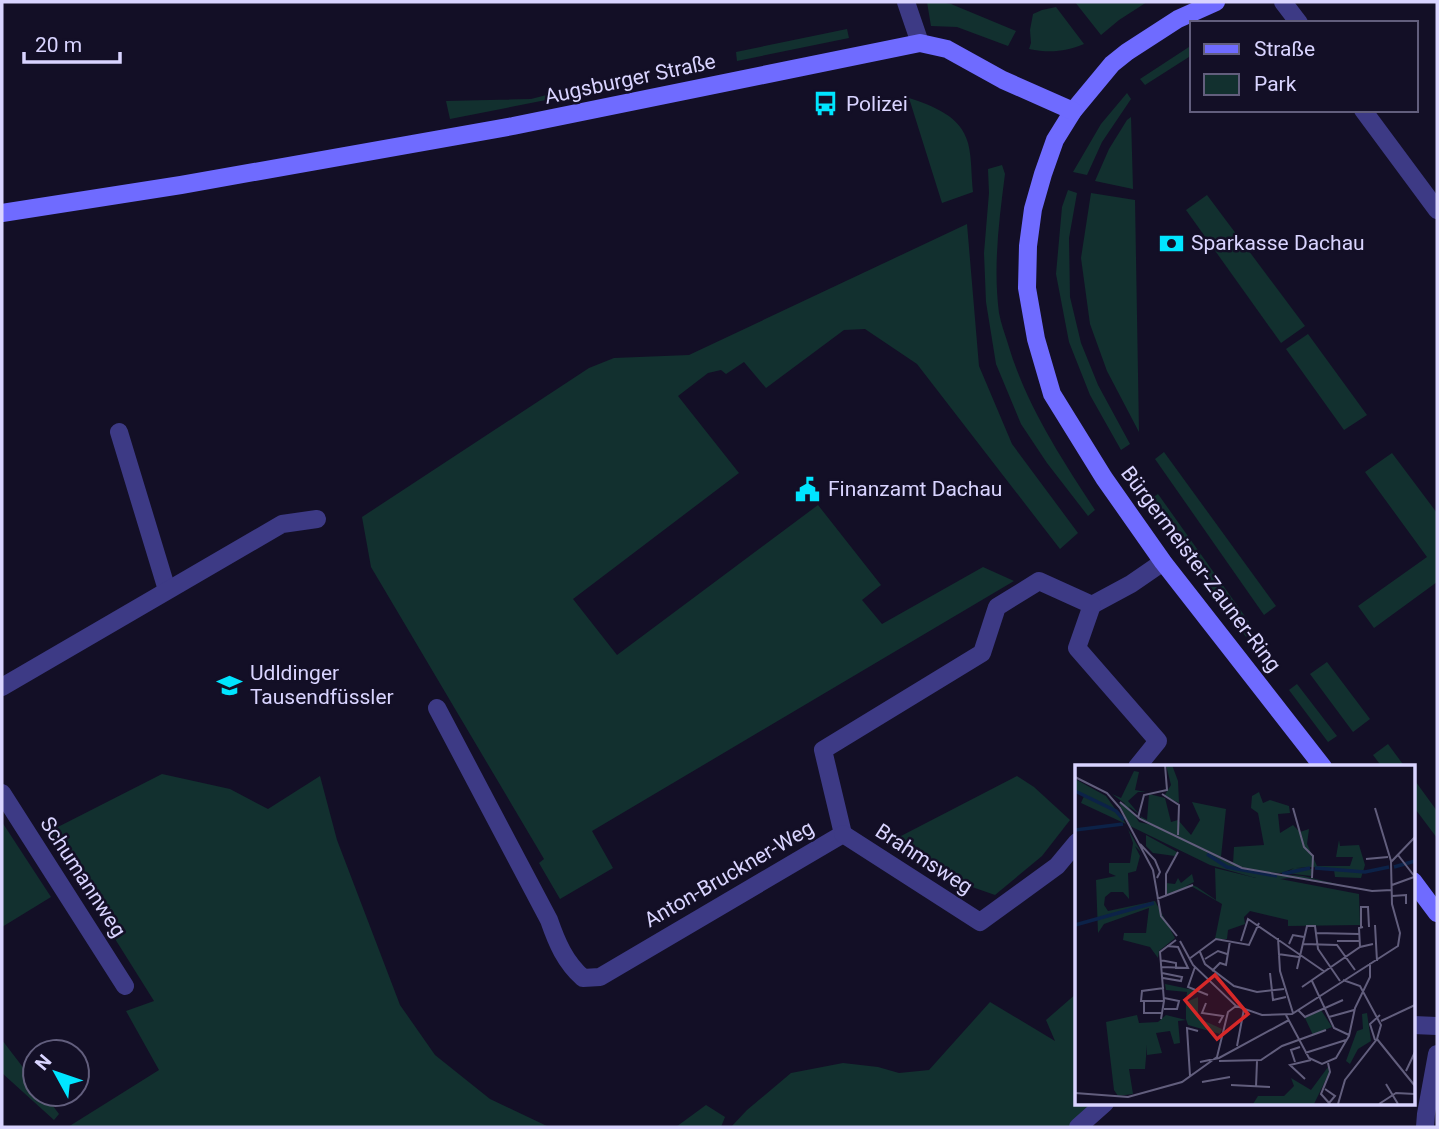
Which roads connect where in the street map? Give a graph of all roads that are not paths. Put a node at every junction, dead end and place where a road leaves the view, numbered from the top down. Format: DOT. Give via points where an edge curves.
graph roads {
  1 [pos="906,2"];
  2 [pos="1216,2"];
  3 [pos="1283,2"];
  4 [pos="1297,21"];
  5 [pos="920,43"];
  6 [pos="1073,111"];
  7 [pos="1364,112"];
  8 [pos="1437,210"];
  9 [pos="2,213"];
  10 [pos="118,432"];
  11 [pos="317,519"];
  12 [pos="1163,562"];
  13 [pos="166,590"];
  14 [pos="1092,605"];
  15 [pos="2,687"];
  16 [pos="437,708"];
  17 [pos="1139,765"];
  18 [pos="1321,765"];
  19 [pos="2,793"];
  20 [pos="843,834"];
  21 [pos="1075,845"];
  22 [pos="1414,882"];
  23 [pos="1437,913"];
  24 [pos="125,986"];
  25 [pos="1414,1025"];
  26 [pos="1437,1026"];
  27 [pos="1437,1054"];
  28 [pos="1104,1104"];
  29 [pos="1078,1127"];
  30 [pos="1425,1127"];
  1 -- 5 [label="street"];
  2 -- 6 [label="main road" via="1178,19 1127,52"];
  3 -- 4 [label="street"];
  5 -- 6 [label="main road, Augsburger Straße" via="947,49"];
  5 -- 9 [label="main road, Augsburger Straße" via="513,126"];
  6 -- 12 [label="main road, Bürgermeister-Zauner-Ring" via="1055,140 1034,209 1027,288 1035,339 1052,394"];
  7 -- 8 [label="street"];
  10 -- 13 [label="street"];
  11 -- 13 [label="street" via="282,524"];
  12 -- 14 [label="street"];
  12 -- 18 [label="main road, Bürgermeister-Zauner-Ring"];
  13 -- 15 [label="street"];
  14 -- 17 [label="street" via="1077,648 1158,741"];
  14 -- 20 [label="street, Anton-Bruckner-Weg" via="1039,581 997,607 982,653 823,750"];
  16 -- 20 [label="street, Anton-Bruckner-Weg" via="538,897 562,954 583,978 600,977"];
  19 -- 24 [label="street, Schumannweg"];
  20 -- 21 [label="street, Brahmsweg" via="980,922 1058,866"];
  22 -- 23 [label="main road"];
  25 -- 26 [label="street"];
  27 -- 30 [label="street"];
  28 -- 29 [label="street"];
}
